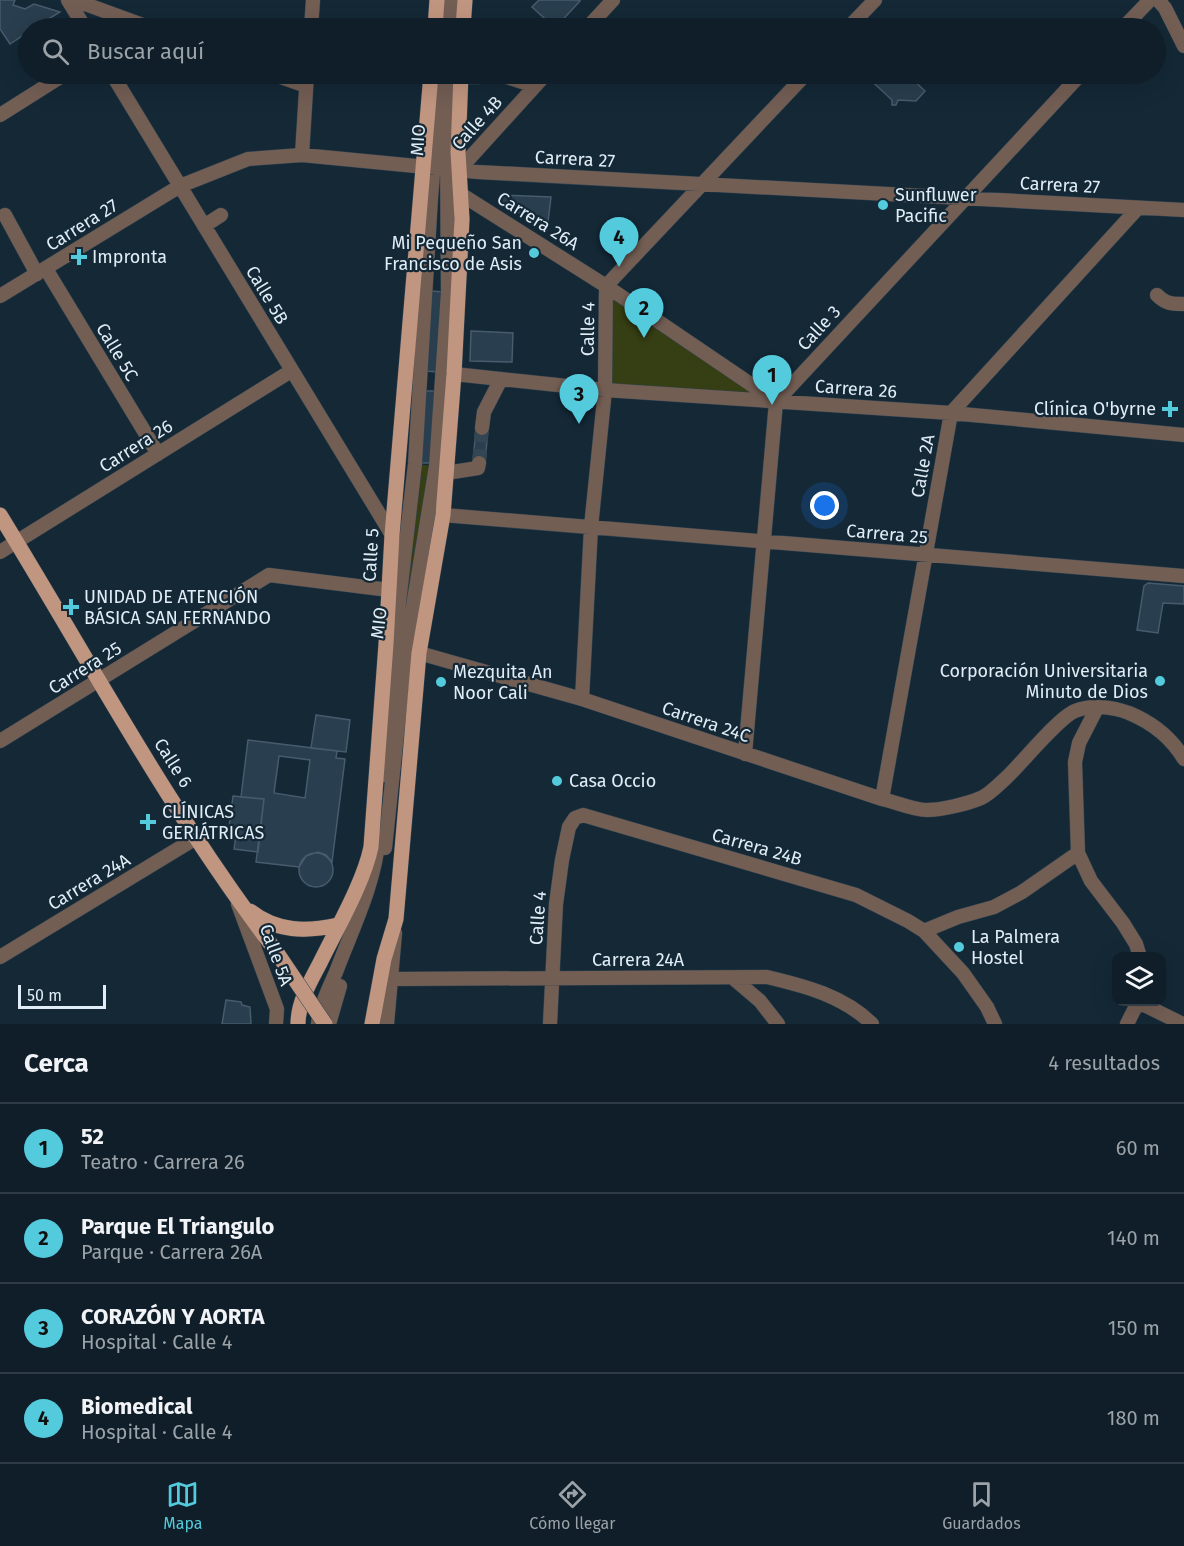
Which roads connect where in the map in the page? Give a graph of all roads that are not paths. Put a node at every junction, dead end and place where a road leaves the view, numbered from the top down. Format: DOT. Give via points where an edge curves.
graph roads {
  1 [pos="68,0"];
  2 [pos="74,0"];
  3 [pos="314,0"];
  4 [pos="437,0"];
  5 [pos="446,0"];
  6 [pos="456,0"];
  7 [pos="465,0"];
  8 [pos="613,0"];
  9 [pos="875,0"];
  10 [pos="1150,0"];
  11 [pos="1158,0"];
  12 [pos="1169,0"];
  13 [pos="1168,15"];
  14 [pos="79,18"];
  15 [pos="124,18"];
  16 [pos="312,18"];
  17 [pos="436,18"];
  18 [pos="445,18"];
  19 [pos="455,18"];
  20 [pos="464,18"];
  21 [pos="596,18"];
  22 [pos="858,18"];
  23 [pos="1133,18"];
  24 [pos="1184,46"];
  25 [pos="49,84"];
  26 [pos="118,84"];
  27 [pos="307,84"];
  28 [pos="432,84"];
  29 [pos="441,84"];
  30 [pos="456,84"];
  31 [pos="529,84"];
  32 [pos="797,84"];
  33 [pos="1072,84"];
  34 [pos="535,86"];
  35 [pos="0,115"];
  36 [pos="302,155"];
  37 [pos="441,169"];
  38 [pos="704,183"];
  39 [pos="180,186"];
  40 [pos="459,193"];
  41 [pos="965,198"];
  42 [pos="1138,207"];
  43 [pos="1184,210"];
  44 [pos="221,215"];
  45 [pos="5,216"];
  46 [pos="204,226"];
  47 [pos="42,271"];
  48 [pos="606,286"];
  49 [pos="1157,295"];
  50 [pos="0,296"];
  51 [pos="1184,304"];
  52 [pos="291,371"];
  53 [pos="454,374"];
  54 [pos="501,379"];
  55 [pos="605,390"];
  56 [pos="776,402"];
  57 [pos="951,413"];
  58 [pos="482,428"];
  59 [pos="1184,435"];
  60 [pos="158,454"];
  61 [pos="478,463"];
  62 [pos="446,473"];
  63 [pos="0,515"];
  64 [pos="443,515"];
  65 [pos="591,527"];
  66 [pos="392,535"];
  67 [pos="16,542"];
  68 [pos="765,542"];
  69 [pos="0,552"];
  70 [pos="927,555"];
  71 [pos="1184,576"];
  72 [pos="389,590"];
  73 [pos="419,653"];
  74 [pos="99,680"];
  75 [pos="582,699"];
  76 [pos="1097,708"];
  77 [pos="0,741"];
  78 [pos="746,754"];
  79 [pos="1184,759"];
  80 [pos="882,799"];
  81 [pos="575,818"];
  82 [pos="196,838"];
  83 [pos="1078,853"];
  84 [pos="237,900"];
  85 [pos="396,919"];
  86 [pos="338,925"];
  87 [pos="924,931"];
  88 [pos="1138,952"];
  89 [pos="0,957"];
  90 [pos="553,977"];
  91 [pos="733,978"];
  92 [pos="392,979"];
  93 [pos="1136,1006"];
  94 [pos="1146,1006"];
  95 [pos="276,1024"];
  96 [pos="298,1024"];
  97 [pos="318,1024"];
  98 [pos="327,1024"];
  99 [pos="372,1024"];
  100 [pos="387,1024"];
  101 [pos="550,1024"];
  102 [pos="778,1024"];
  103 [pos="872,1024"];
  104 [pos="995,1024"];
  105 [pos="1127,1024"];
  106 [pos="1183,1024"];
  1 -- 14 [label="street"];
  2 -- 15 [label="street"];
  3 -- 16 [label="street"];
  4 -- 17 [label="main road"];
  5 -- 18 [label="street"];
  6 -- 19 [label="street"];
  7 -- 20 [label="main road"];
  8 -- 21 [label="street"];
  9 -- 22 [label="street"];
  10 -- 23 [label="street"];
  11 -- 13 [label="street"];
  12 -- 13 [label="street"];
  13 -- 24 [label="street"];
  25 -- 35 [label="street"];
  26 -- 39 [label="street, Calle 5B"];
  27 -- 36 [label="street"];
  28 -- 37 [label="main road, Calle 5"];
  29 -- 37 [label="street, MIO"];
  30 -- 37 [label="main road, Calle 5"];
  31 -- 34 [label="street"];
  32 -- 38 [label="street, Calle 4"];
  33 -- 41 [label="street, Calle 3"];
  34 -- 37 [label="street, Calle 4B"];
  36 -- 37 [label="street, Carrera 27"];
  36 -- 39 [label="street, Carrera 27" via="248,159"];
  37 -- 38 [label="street, Carrera 27"];
  37 -- 40 [label="main road, Calle 5"];
  37 -- 66 [label="main road, Calle 5"];
  37 -- 97 [label="street, MIO" via="377,860"];
  37 -- 98 [label="street, MIO" via="448,292 436,466 406,649 384,854"];
  38 -- 41 [label="street, Carrera 27"];
  38 -- 48 [label="street, Calle 4"];
  39 -- 46 [label="street, Calle 5B"];
  39 -- 47 [label="street, Carrera 27"];
  40 -- 48 [label="street, Carrera 26A"];
  40 -- 53 [label="main road, Calle 5" via="462,219"];
  41 -- 42 [label="street, Carrera 27"];
  41 -- 56 [label="street, Calle 3"];
  42 -- 43 [label="street, Carrera 27"];
  42 -- 57 [label="street, Calle 2A"];
  44 -- 46 [label="street"];
  45 -- 47 [label="street, Calle 5C"];
  46 -- 52 [label="street, Calle 5B"];
  47 -- 50 [label="street, Carrera 27"];
  47 -- 60 [label="street, Calle 5C"];
  48 -- 55 [label="street, Calle 4"];
  48 -- 56 [label="street, Carrera 26A"];
  49 -- 51 [label="street" via="1170,304"];
  52 -- 60 [label="street, Carrera 26"];
  52 -- 66 [label="street, Calle 5B"];
  53 -- 54 [label="street, Carrera 26"];
  53 -- 62 [label="main road, Calle 5"];
  54 -- 55 [label="street, Carrera 26"];
  54 -- 58 [label="street" via="484,412"];
  55 -- 56 [label="street, Carrera 26"];
  55 -- 65 [label="street, Calle 4"];
  56 -- 57 [label="street, Carrera 26"];
  56 -- 68 [label="street"];
  57 -- 59 [label="street, Carrera 26"];
  57 -- 70 [label="street, Calle 2A"];
  60 -- 67 [label="street, Carrera 26"];
  61 -- 62 [label="street" via="478,468"];
  62 -- 64 [label="main road, Calle 5"];
  63 -- 67 [label="main road, Calle 6"];
  64 -- 65 [label="street, Carrera 25"];
  64 -- 73 [label="main road, Calle 5"];
  65 -- 68 [label="street, Carrera 25"];
  65 -- 75 [label="street, Calle 4"];
  66 -- 72 [label="main road, Calle 5"];
  67 -- 69 [label="street, Carrera 26"];
  67 -- 74 [label="main road, Calle 6"];
  68 -- 70 [label="street, Carrera 25"];
  68 -- 78 [label="street"];
  70 -- 71 [label="street, Carrera 25"];
  70 -- 80 [label="street, Calle 2A"];
  72 -- 74 [label="street, Carrera 25" via="269,575"];
  72 -- 86 [label="main road, Calle 5" via="371,847 365,870"];
  73 -- 75 [label="street, Carrera 24C"];
  73 -- 85 [label="main road, Calle 5"];
  74 -- 77 [label="street, Carrera 25"];
  74 -- 82 [label="main road, Calle 6"];
  75 -- 78 [label="street, Carrera 24C"];
  76 -- 79 [label="street" via="1125,712 1148,721 1167,736"];
  76 -- 80 [label="street, Carrera 24C" via="1074,711 983,797 927,810"];
  76 -- 83 [label="street" via="1079,743 1076,762"];
  78 -- 80 [label="street, Carrera 24C"];
  81 -- 87 [label="street, Carrera 24B" via="583,815 856,895"];
  81 -- 90 [label="street, Calle 4" via="569,827 556,903"];
  82 -- 84 [label="main road, Calle 6"];
  82 -- 89 [label="street, Carrera 24A"];
  83 -- 87 [label="street" via="994,907"];
  83 -- 88 [label="street" via="1091,881 1123,923"];
  84 -- 86 [label="main road" via="260,918 280,927 308,930"];
  84 -- 95 [label="street, Calle 5A" via="277,1009"];
  84 -- 98 [label="main road, Calle 6, bridge"];
  85 -- 92 [label="street, Calle 5"];
  85 -- 99 [label="main road, Calle 5"];
  86 -- 96 [label="main road, Calle 5" via="302,1000"];
  87 -- 104 [label="street, Carrera 24B" via="963,973"];
  90 -- 91 [label="street, Carrera 24A"];
  90 -- 92 [label="street, Carrera 24A"];
  90 -- 101 [label="street, Calle 4"];
  91 -- 102 [label="street" via="760,1001"];
  91 -- 103 [label="street, Carrera 24A" via="767,977 804,986 842,1001"];
  92 -- 100 [label="street, Calle 5"];
  93 -- 105 [label="street"];
  94 -- 106 [label="street"];
}
